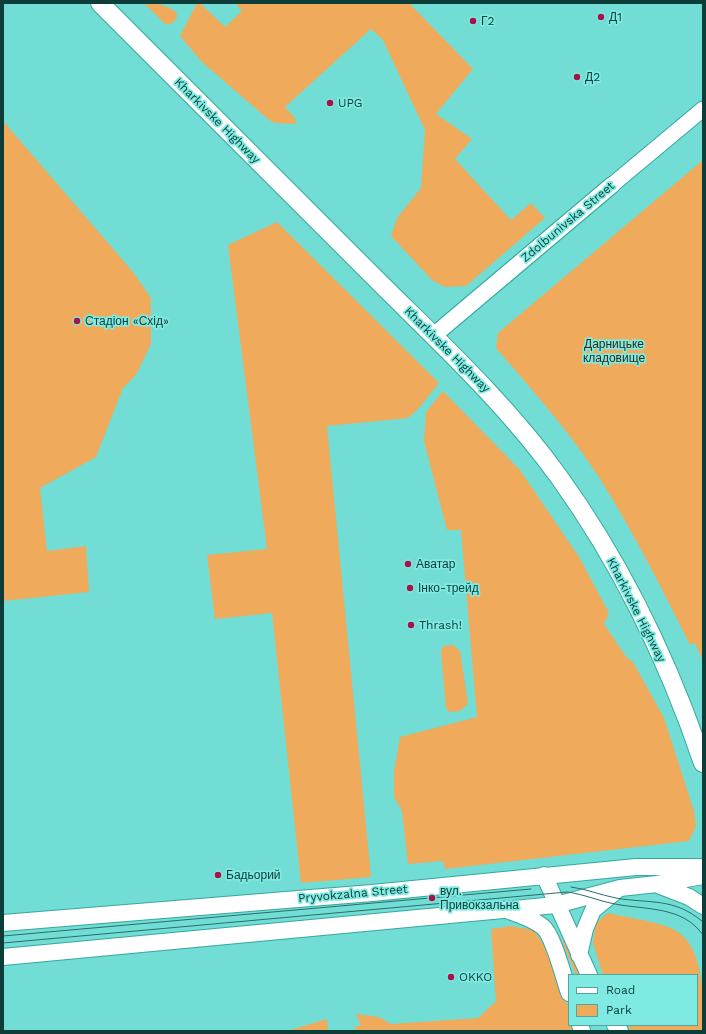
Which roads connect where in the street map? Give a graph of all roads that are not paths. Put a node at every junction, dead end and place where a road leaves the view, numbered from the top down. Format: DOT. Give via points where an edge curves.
graph roads {
  1 [pos="100,3"];
  2 [pos="703,109"];
  3 [pos="612,185"];
  4 [pos="433,336"];
  5 [pos="703,763"];
  6 [pos="703,867"];
  7 [pos="544,876"];
  8 [pos="703,876"];
  9 [pos="657,884"];
  10 [pos="620,888"];
  11 [pos="556,905"];
  12 [pos="703,906"];
  13 [pos="506,909"];
  14 [pos="3,923"];
  15 [pos="579,956"];
  16 [pos="3,957"];
  17 [pos="588,974"];
  18 [pos="568,990"];
  1 -- 4 [label="main road, Kharkivske Highway"];
  2 -- 3 [label="street, Zdolbunivska Street"];
  3 -- 4 [label="main road, Zdolbunivska Street"];
  4 -- 5 [label="main road, Kharkivske Highway" via="469,371 530,439 560,478 586,519 656,645 675,687"];
  6 -- 7 [label="main road, Pryvokzalna Street" via="636,867"];
  7 -- 11 [label="main road"];
  7 -- 14 [label="main road, Pryvokzalna Street" via="372,893"];
  8 -- 9 [label="main road"];
  9 -- 10 [label="main road"];
  9 -- 12 [label="main road" via="689,897"];
  10 -- 11 [label="main road"];
  10 -- 15 [label="main road" via="593,910 585,929"];
  11 -- 13 [label="main road"];
  11 -- 15 [label="main road"];
  13 -- 16 [label="main road"];
  13 -- 18 [label="main road" via="531,919 544,928 552,942"];
  15 -- 17 [label="main road"];
}
